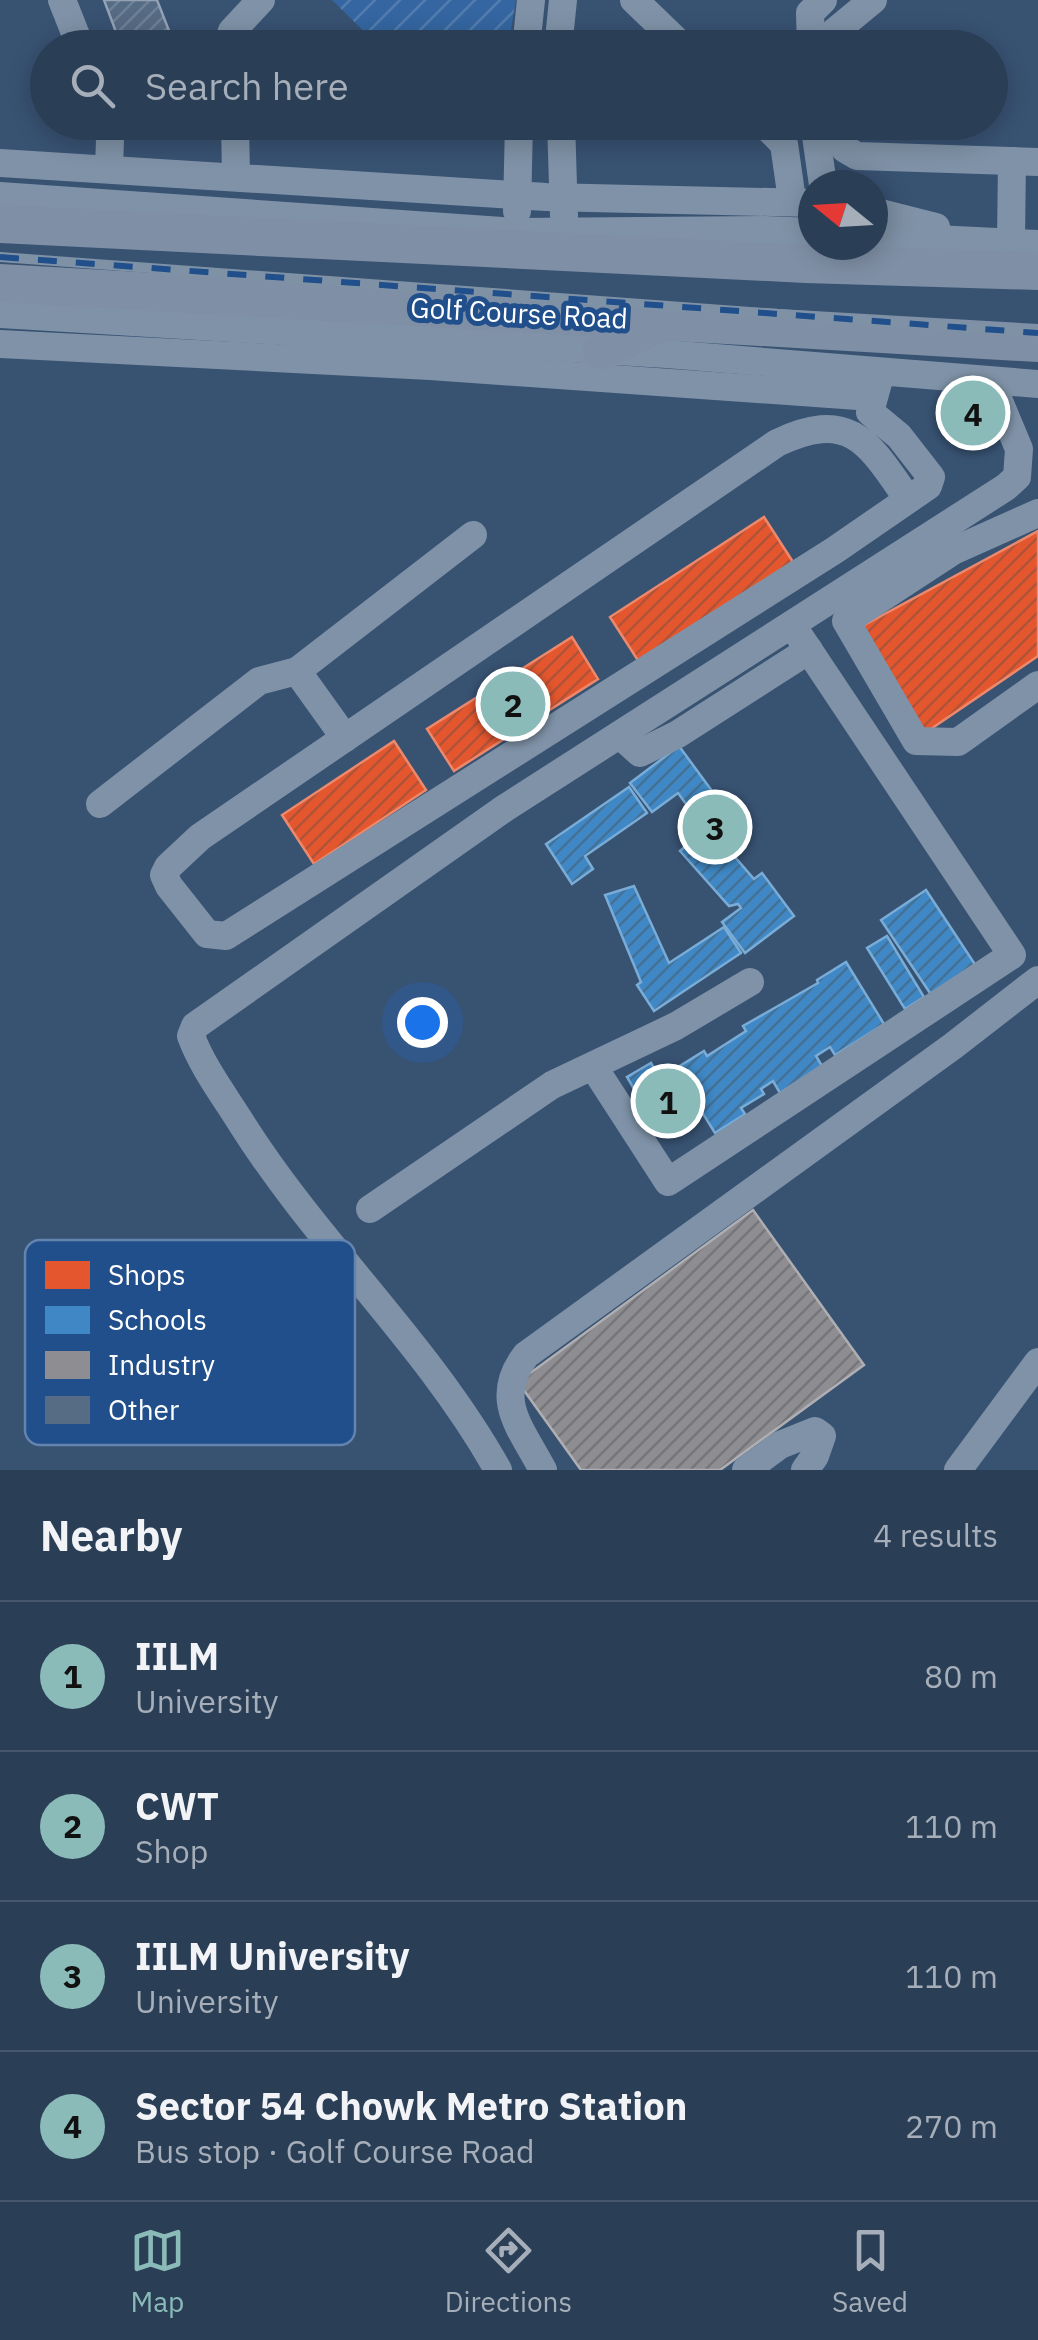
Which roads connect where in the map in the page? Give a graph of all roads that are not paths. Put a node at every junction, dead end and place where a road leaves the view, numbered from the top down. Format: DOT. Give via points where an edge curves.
graph roads {
  1 [pos="62,0"];
  2 [pos="261,0"];
  3 [pos="530,0"];
  4 [pos="563,0"];
  5 [pos="634,0"];
  6 [pos="823,0"];
  7 [pos="873,0"];
  8 [pos="74,30"];
  9 [pos="233,30"];
  10 [pos="528,30"];
  11 [pos="560,30"];
  12 [pos="665,30"];
  13 [pos="810,30"];
  14 [pos="837,30"];
  15 [pos="110,140"];
  16 [pos="235,140"];
  17 [pos="518,140"];
  18 [pos="562,140"];
  19 [pos="780,140"];
  20 [pos="816,140"];
  21 [pos="843,140"];
  22 [pos="0,162"];
  23 [pos="1025,162"];
  24 [pos="109,168"];
  25 [pos="820,170"];
  26 [pos="236,177"];
  27 [pos="798,187"];
  28 [pos="516,194"];
  29 [pos="0,196"];
  30 [pos="566,198"];
  31 [pos="798,202"];
  32 [pos="888,215"];
  33 [pos="0,224"];
  34 [pos="798,231"];
  35 [pos="888,237"];
  36 [pos="964,240"];
  37 [pos="516,241"];
  38 [pos="562,242"];
  39 [pos="1025,243"];
  40 [pos="1038,271"];
  41 [pos="0,284"];
  42 [pos="0,314"];
  43 [pos="662,322"];
  44 [pos="1038,343"];
  45 [pos="0,344"];
  46 [pos="602,350"];
  47 [pos="991,382"];
  48 [pos="1038,384"];
  49 [pos="874,392"];
  50 [pos="837,394"];
  51 [pos="842,432"];
  52 [pos="907,498"];
  53 [pos="1038,513"];
  54 [pos="473,535"];
  55 [pos="792,625"];
  56 [pos="809,650"];
  57 [pos="298,671"];
  58 [pos="1038,685"];
  59 [pos="620,734"];
  60 [pos="345,738"];
  61 [pos="100,804"];
  62 [pos="1038,980"];
  63 [pos="750,982"];
  64 [pos="593,1066"];
  65 [pos="370,1209"];
  66 [pos="328,1240"];
  67 [pos="355,1273"];
  68 [pos="1038,1362"];
  69 [pos="498,1470"];
  70 [pos="543,1470"];
  71 [pos="746,1470"];
  72 [pos="806,1470"];
  73 [pos="958,1470"];
  1 -- 8 [label="street"];
  2 -- 9 [label="street"];
  3 -- 10 [label="street"];
  4 -- 11 [label="street"];
  5 -- 12 [label="street"];
  6 -- 13 [label="street" via="810,13"];
  7 -- 14 [label="street"];
  15 -- 24 [label="street"];
  16 -- 26 [label="street"];
  17 -- 28 [label="street"];
  18 -- 30 [label="street"];
  19 -- 27 [label="street"];
  20 -- 25 [label="street"];
  21 -- 23 [label="street" via="857,156"];
  22 -- 24 [label="street"];
  23 -- 39 [label="street"];
  24 -- 26 [label="street"];
  26 -- 28 [label="street"];
  28 -- 30 [label="street"];
  28 -- 37 [label="street"];
  29 -- 37 [label="street"];
  30 -- 31 [label="street"];
  30 -- 38 [label="street"];
  32 -- 36 [label="street"];
  33 -- 37 [label="main road"];
  34 -- 38 [label="street"];
  35 -- 36 [label="street"];
  36 -- 39 [label="street"];
  37 -- 38 [label="main road"];
  38 -- 40 [label="main road"];
  41 -- 43 [label="main road, Golf Course Road"];
  42 -- 46 [label="street"];
  43 -- 44 [label="main road, Golf Course Road"];
  43 -- 46 [label="main road"];
  45 -- 50 [label="street"];
  46 -- 49 [label="street"];
  47 -- 48 [label="street"];
  47 -- 49 [label="street"];
  47 -- 55 [label="street" via="1019,449 1017,477"];
  49 -- 50 [label="street"];
  49 -- 51 [label="street"];
  49 -- 52 [label="street" via="931,478"];
  50 -- 51 [label="street"];
  51 -- 52 [label="street" via="878,456"];
  51 -- 60 [label="street" via="792,436 767,450"];
  52 -- 60 [label="street" via="242,928 226,936 207,934 169,886 168,866"];
  53 -- 58 [label="street" via="953,551 846,621 916,741 958,742"];
  54 -- 57 [label="street"];
  55 -- 56 [label="street"];
  55 -- 59 [label="street"];
  56 -- 59 [label="street" via="640,753"];
  56 -- 64 [label="street" via="1012,955 668,1182"];
  57 -- 60 [label="street"];
  57 -- 61 [label="street" via="259,681"];
  59 -- 66 [label="street" via="195,1026 191,1036 202,1060 268,1166"];
  62 -- 70 [label="street" via="526,1355 509,1398"];
  63 -- 64 [label="street"];
  64 -- 65 [label="street" via="552,1085"];
  67 -- 69 [label="street"];
  68 -- 73 [label="street"];
  71 -- 72 [label="street" via="815,1430 822,1436"];
}
